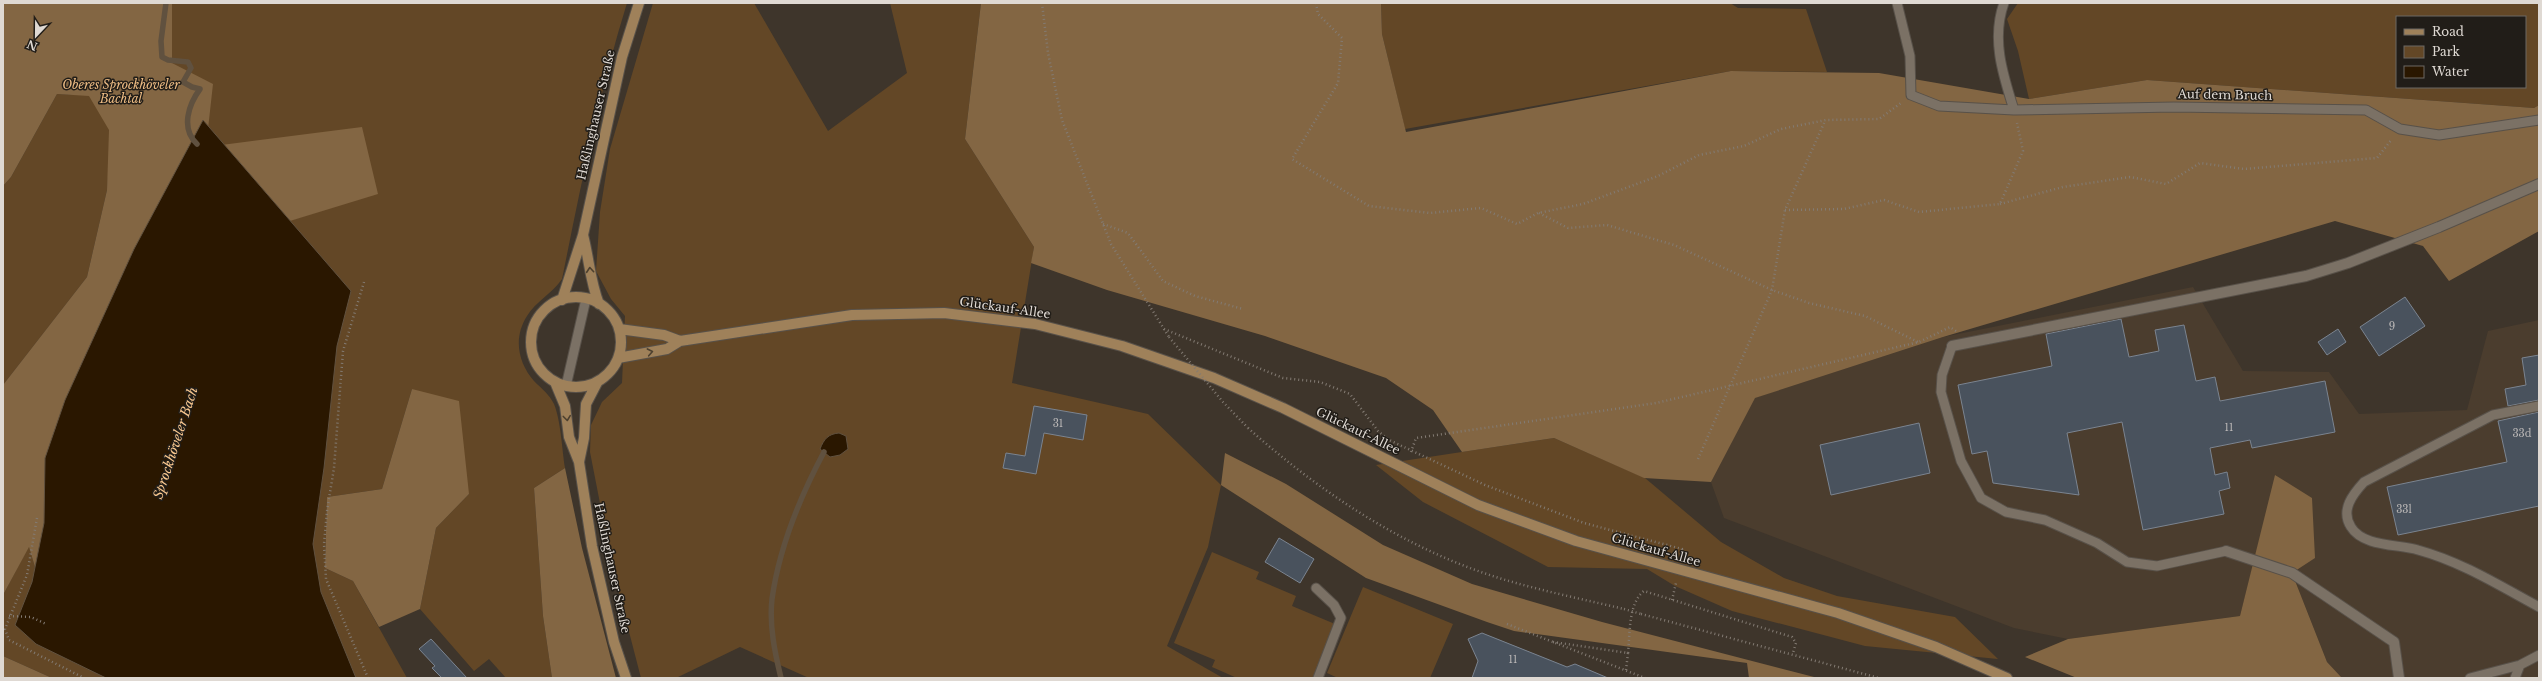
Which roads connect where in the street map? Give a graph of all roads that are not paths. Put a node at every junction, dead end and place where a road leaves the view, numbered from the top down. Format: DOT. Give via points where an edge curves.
graph roads {
  1 [pos="639,3"];
  2 [pos="1897,3"];
  3 [pos="2004,3"];
  4 [pos="2014,110"];
  5 [pos="2539,120"];
  6 [pos="2539,184"];
  7 [pos="583,235"];
  8 [pos="586,298"];
  9 [pos="562,300"];
  10 [pos="599,304"];
  11 [pos="619,329"];
  12 [pos="680,341"];
  13 [pos="1952,346"];
  14 [pos="618,358"];
  15 [pos="598,381"];
  16 [pos="555,382"];
  17 [pos="566,386"];
  18 [pos="2539,406"];
  19 [pos="579,462"];
  20 [pos="2226,551"];
  21 [pos="1316,588"];
  22 [pos="2539,607"];
  23 [pos="2539,655"];
  24 [pos="2520,665"];
  25 [pos="626,678"];
  26 [pos="1318,678"];
  27 [pos="2007,678"];
  28 [pos="2399,678"];
  29 [pos="2470,678"];
  30 [pos="2515,678"];
  1 -- 7 [label="main road, Haßlinghauser Straße" via="622,57"];
  2 -- 4 [label="lane, Auf dem Bruch" via="1910,56 1911,95 1940,106"];
  3 -- 4 [label="lane" via="1998,18 1998,57"];
  4 -- 5 [label="lane, Auf dem Bruch" via="2150,107 2366,110 2400,129 2439,134"];
  6 -- 13 [label="street" via="2348,263 2306,276"];
  7 -- 9 [label="main road, Haßlinghauser Straße"];
  10 -- 7 [label="main road, Haßlinghauser Straße, one-way" via="591,286 589,257"];
  8 -- 9 [label="main road"];
  8 -- 10 [label="main road"];
  8 -- 17 [label="lane"];
  9 -- 16 [label="main road" via="544,310 533,328 531,338 533,354 539,368"];
  10 -- 11 [label="main road" via="614,319"];
  11 -- 12 [label="main road, Glückauf-Allee" via="664,335"];
  11 -- 14 [label="main road" via="621,344"];
  14 -- 12 [label="main road, Glückauf-Allee, one-way" via="667,349"];
  12 -- 27 [label="main road, Glückauf-Allee" via="852,315 944,313 1035,324 1122,346 1214,378 1283,408 1478,505 1576,542 1838,613 1936,647"];
  13 -- 20 [label="lane" via="1942,375 1941,392 1961,461 1981,498 2006,512 2045,520 2096,543 2127,562 2157,566"];
  14 -- 15 [label="main road" via="613,367"];
  15 -- 17 [label="main road" via="582,386"];
  15 -- 19 [label="main road, Haßlinghauser Straße" via="586,404 584,438"];
  16 -- 17 [label="main road"];
  16 -- 19 [label="main road, Haßlinghauser Straße, one-way" via="565,406 569,437"];
  18 -- 22 [label="lane" via="2492,415 2364,482 2350,497 2347,513 2351,527 2363,538 2417,550 2455,562"];
  19 -- 25 [label="main road, Haßlinghauser Straße" via="592,546 614,642"];
  20 -- 28 [label="street" via="2292,573 2394,642"];
  21 -- 26 [label="lane" via="1334,605 1340,618"];
  23 -- 24 [label="lane"];
  24 -- 29 [label="lane"];
  24 -- 30 [label="lane"];
}
